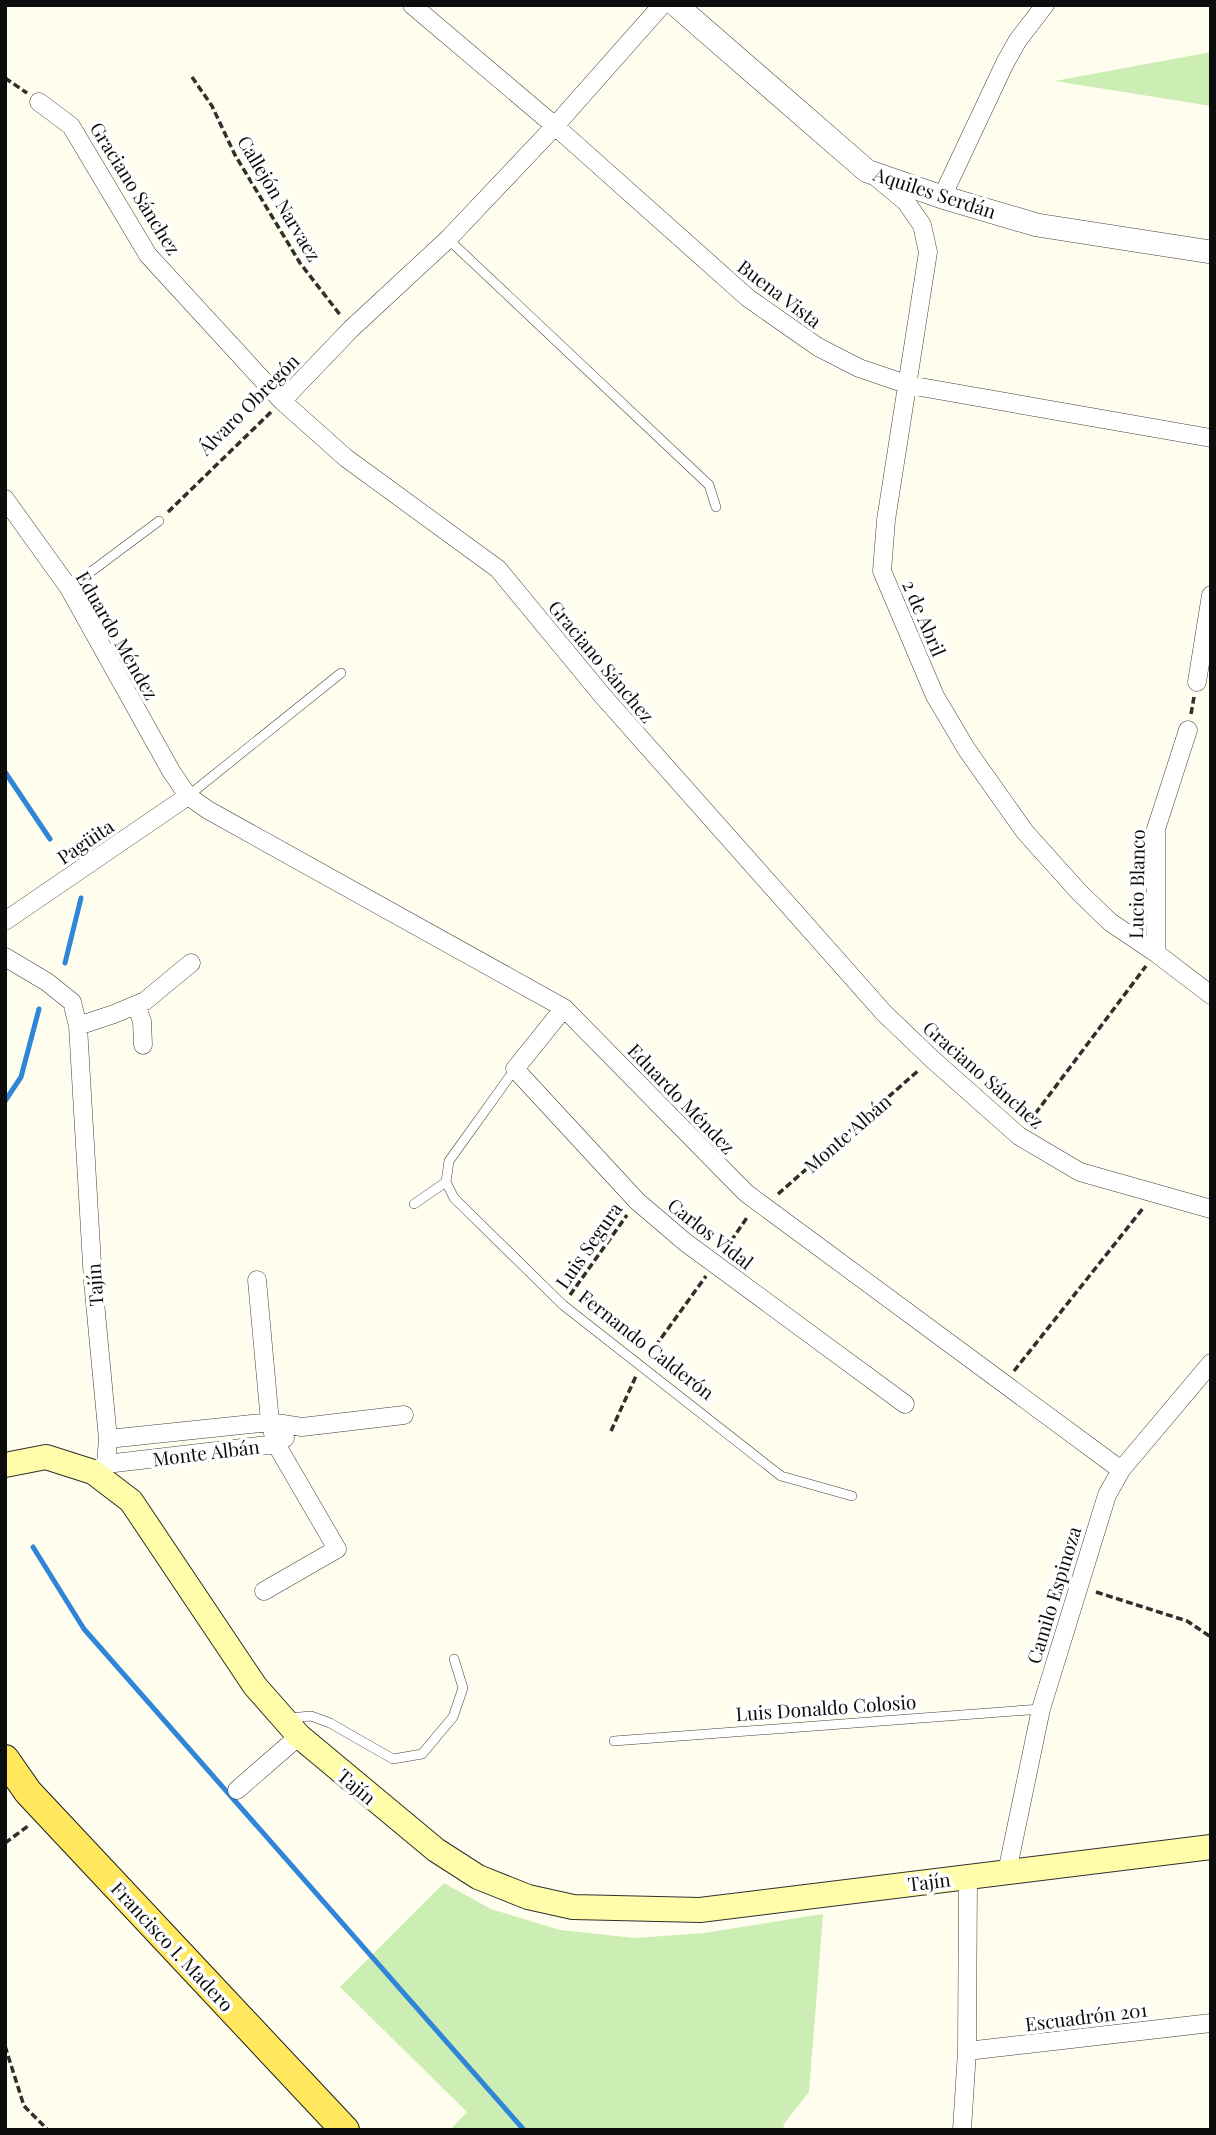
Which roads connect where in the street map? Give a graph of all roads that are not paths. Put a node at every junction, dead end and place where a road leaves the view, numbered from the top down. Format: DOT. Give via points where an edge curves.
graph roads {
  1 [pos="412,5"];
  2 [pos="662,5"];
  3 [pos="676,5"];
  4 [pos="1045,5"];
  5 [pos="39,102"];
  6 [pos="555,126"];
  7 [pos="867,171"];
  8 [pos="942,197"];
  9 [pos="448,239"];
  10 [pos="1211,252"];
  11 [pos="909,385"];
  12 [pos="282,401"];
  13 [pos="1211,438"];
  14 [pos="5,499"];
  15 [pos="716,507"];
  16 [pos="159,521"];
  17 [pos="69,588"];
  18 [pos="1211,595"];
  19 [pos="341,673"];
  20 [pos="1197,682"];
  21 [pos="1188,730"];
  22 [pos="188,796"];
  23 [pos="5,921"];
  24 [pos="1156,953"];
  25 [pos="5,957"];
  26 [pos="191,963"];
  27 [pos="1211,995"];
  28 [pos="136,1004"];
  29 [pos="564,1009"];
  30 [pos="78,1026"];
  31 [pos="143,1045"];
  32 [pos="515,1069"];
  33 [pos="446,1182"];
  34 [pos="414,1204"];
  35 [pos="1211,1209"];
  36 [pos="257,1280"];
  37 [pos="1211,1363"];
  38 [pos="905,1404"];
  39 [pos="404,1415"];
  40 [pos="270,1422"];
  41 [pos="302,1427"];
  42 [pos="194,1430"];
  43 [pos="108,1438"];
  44 [pos="276,1444"];
  45 [pos="194,1454"];
  46 [pos="5,1465"];
  47 [pos="100,1468"];
  48 [pos="1121,1470"];
  49 [pos="852,1496"];
  50 [pos="264,1591"];
  51 [pos="454,1659"];
  52 [pos="1041,1709"];
  53 [pos="292,1728"];
  54 [pos="614,1741"];
  55 [pos="5,1759"];
  56 [pos="237,1790"];
  57 [pos="1211,1847"];
  58 [pos="1007,1872"];
  59 [pos="968,1876"];
  60 [pos="1211,2023"];
  61 [pos="967,2051"];
  62 [pos="345,2130"];
  63 [pos="962,2130"];
  1 -- 6 [label="street, Buena Vista"];
  2 -- 6 [label="street, Álvaro Obregón"];
  3 -- 7 [label="street, Aquiles Serdán"];
  4 -- 8 [label="street" via="1004,63"];
  5 -- 12 [label="street, Graciano Sánchez" via="71,126 148,255"];
  6 -- 9 [label="street, Álvaro Obregón"];
  6 -- 11 [label="street, Buena Vista" via="748,298 818,347 859,368"];
  7 -- 8 [label="street, Aquiles Serdán"];
  7 -- 11 [label="street, 2 de Abril" via="906,202 922,225 928,252"];
  8 -- 10 [label="street, Aquiles Serdán" via="1037,225"];
  9 -- 12 [label="street, Álvaro Obregón"];
  9 -- 15 [label="lane" via="709,485"];
  11 -- 13 [label="street, Buena Vista"];
  11 -- 24 [label="street, 2 de Abril" via="882,570 935,696 1025,832 1110,922"];
  12 -- 35 [label="street, Graciano Sánchez" via="346,458 498,569 611,705 884,1013 1019,1136 1080,1172"];
  14 -- 17 [label="street, Eduardo Méndez"];
  16 -- 17 [label="lane"];
  17 -- 22 [label="street, Eduardo Méndez"];
  18 -- 20 [label="street"];
  19 -- 22 [label="lane"];
  21 -- 24 [label="street, Lucio Blanco" via="1156,829"];
  22 -- 23 [label="street, Pagüita"];
  22 -- 29 [label="street, Eduardo Méndez"];
  24 -- 27 [label="street, 2 de Abril"];
  25 -- 30 [label="street, Tajín" via="72,1002"];
  26 -- 28 [label="street"];
  28 -- 30 [label="street"];
  28 -- 31 [label="street"];
  29 -- 32 [label="street"];
  29 -- 48 [label="street, Eduardo Méndez" via="760,1205"];
  30 -- 43 [label="street, Tajín" via="93,1282"];
  32 -- 33 [label="lane" via="449,1161"];
  32 -- 38 [label="street, Carlos Vidal" via="637,1201"];
  33 -- 34 [label="lane"];
  33 -- 49 [label="lane, Fernando Calderón" via="454,1198 563,1305 640,1367 781,1476"];
  36 -- 40 [label="street"];
  37 -- 48 [label="street, Camilo Espinoza"];
  39 -- 41 [label="street, Monte Albán"];
  40 -- 41 [label="street, Monte Albán"];
  40 -- 42 [label="street, Monte Albán"];
  40 -- 44 [label="street"];
  41 -- 44 [label="street, Monte Albán"];
  42 -- 43 [label="street, Monte Albán"];
  42 -- 45 [label="street"];
  43 -- 47 [label="street, Tajín"];
  44 -- 45 [label="street, Monte Albán"];
  44 -- 50 [label="street" via="337,1549"];
  45 -- 47 [label="street, Monte Albán"];
  46 -- 47 [label="main road, Monte Albán" via="46,1457"];
  47 -- 53 [label="main road, Tajín" via="131,1501 256,1686"];
  48 -- 52 [label="street, Camilo Espinoza" via="1107,1495"];
  51 -- 53 [label="lane" via="463,1688 453,1717 422,1754 393,1759 311,1716"];
  52 -- 54 [label="lane, Luis Donaldo Colosio"];
  52 -- 58 [label="street, Camilo Espinoza"];
  53 -- 56 [label="street"];
  53 -- 59 [label="main road, Tajín" via="391,1815 478,1877 528,1897 573,1908 700,1910"];
  55 -- 62 [label="main road, Francisco I. Madero" via="27,1792"];
  57 -- 58 [label="main road, Tajín"];
  58 -- 59 [label="main road, Tajín"];
  59 -- 61 [label="street"];
  60 -- 61 [label="street, Escuadrón 201"];
  61 -- 63 [label="street"];
}
